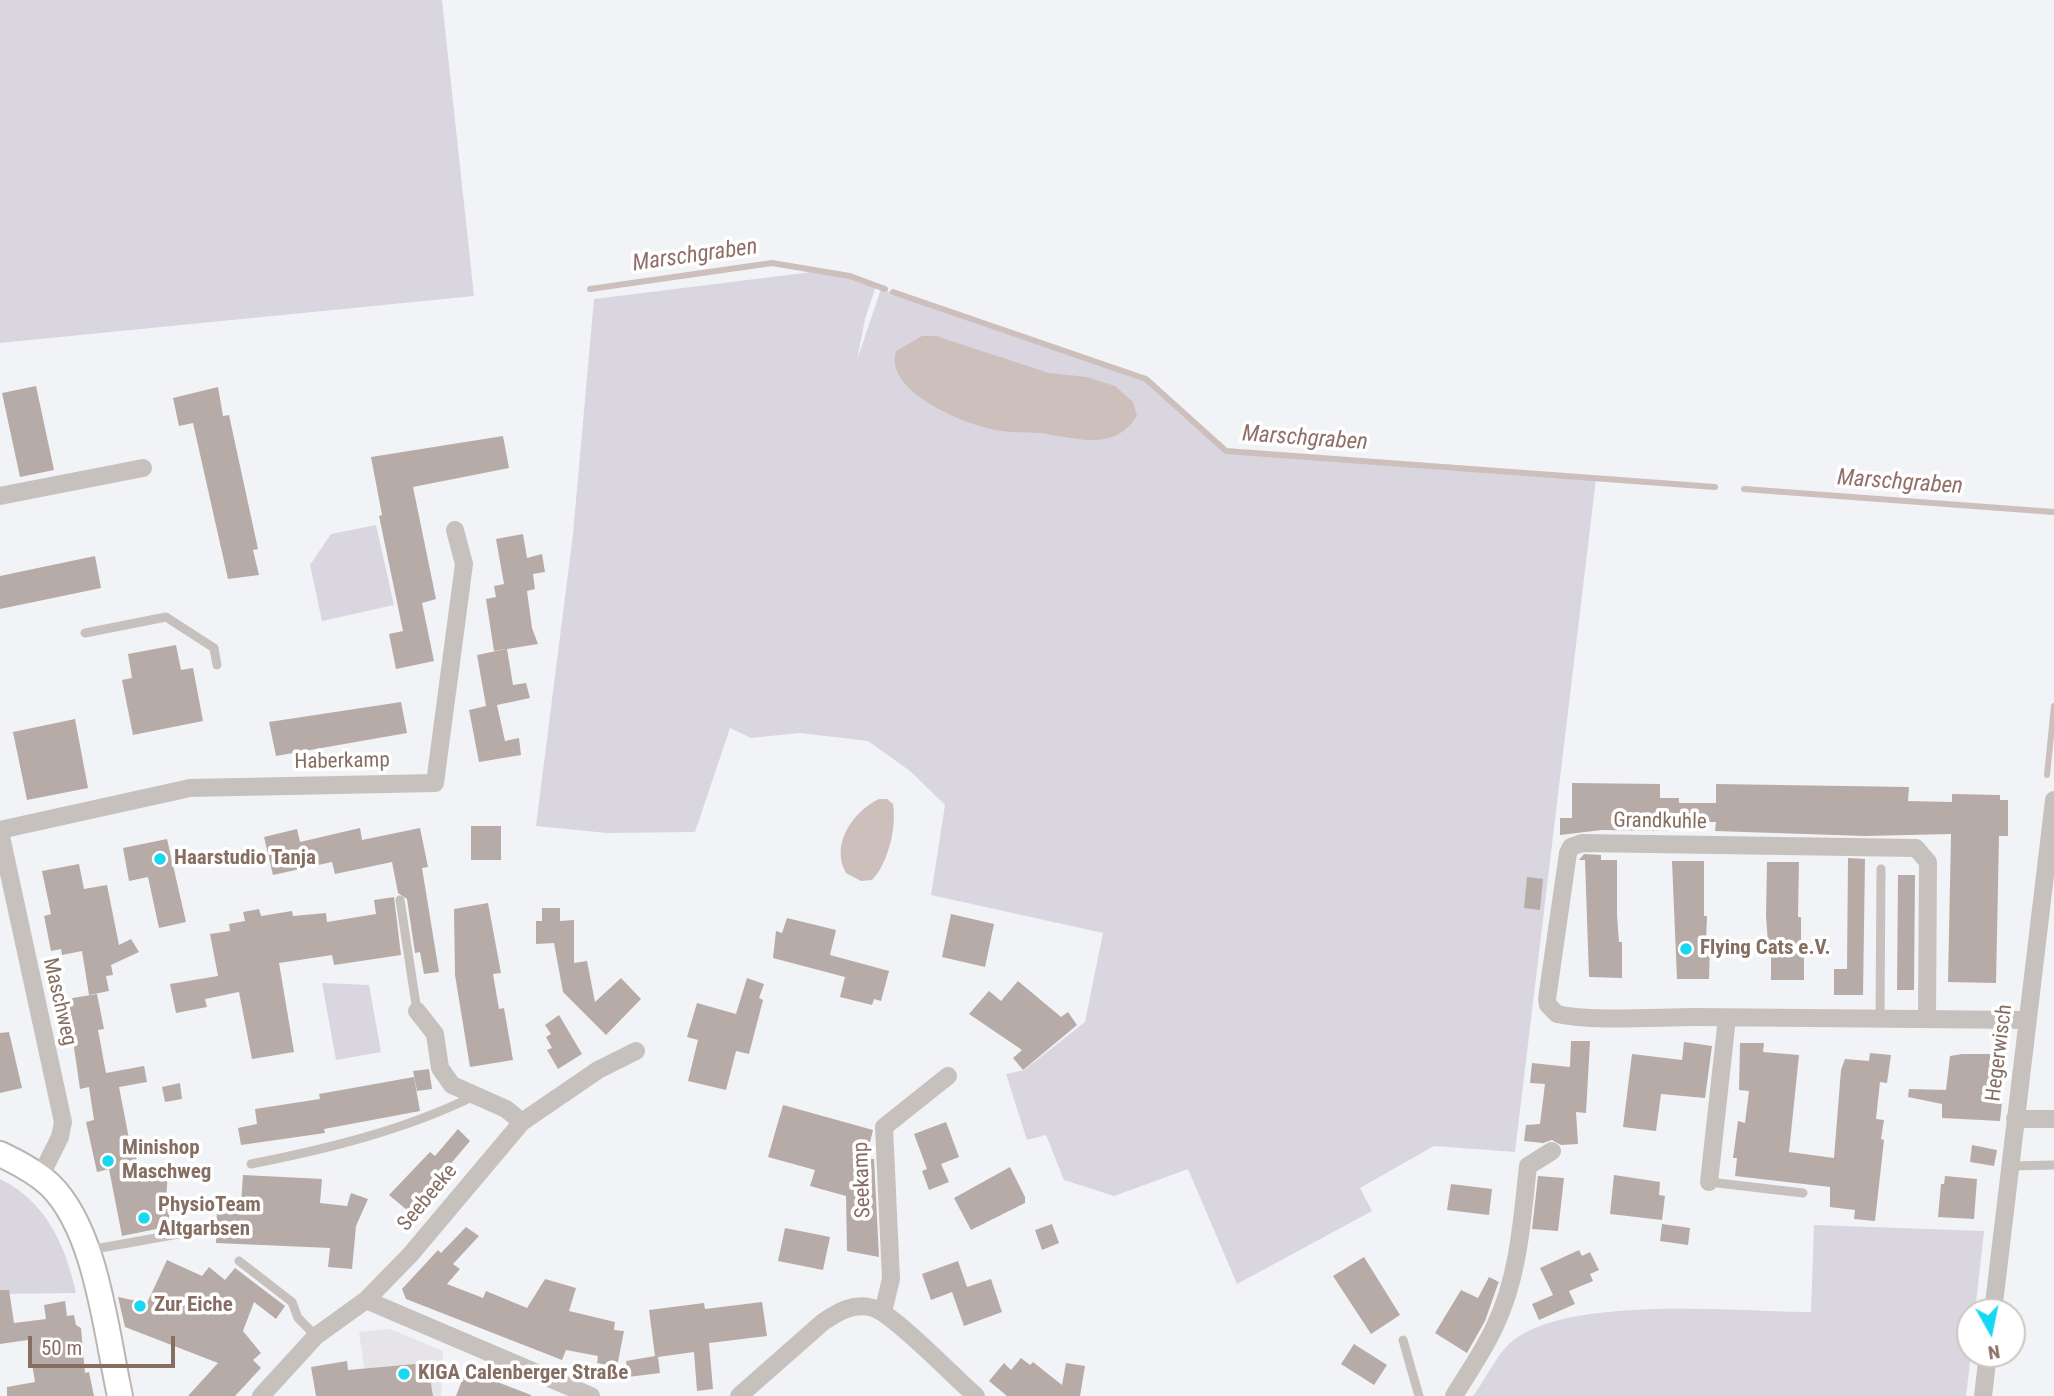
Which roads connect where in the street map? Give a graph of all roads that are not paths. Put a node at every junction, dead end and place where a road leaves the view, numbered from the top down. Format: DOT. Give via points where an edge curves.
graph roads {
  1 [pos="143,468"];
  2 [pos="0,496"];
  3 [pos="455,530"];
  4 [pos="85,633"];
  5 [pos="217,665"];
  6 [pos="2054,800"];
  7 [pos="0,831"];
  8 [pos="2050,867"];
  9 [pos="1881,869"];
  10 [pos="400,900"];
  11 [pos="2047,911"];
  12 [pos="416,1011"];
  13 [pos="1727,1018"];
  14 [pos="1880,1019"];
  15 [pos="1927,1019"];
  16 [pos="2027,1020"];
  17 [pos="636,1051"];
  18 [pos="948,1076"];
  19 [pos="476,1095"];
  20 [pos="2015,1119"];
  21 [pos="2054,1119"];
  22 [pos="522,1122"];
  23 [pos="1552,1151"];
  24 [pos="0,1154"];
  25 [pos="251,1164"];
  26 [pos="2054,1165"];
  27 [pos="2010,1166"];
  28 [pos="40,1177"];
  29 [pos="1709,1182"];
  30 [pos="1803,1193"];
  31 [pos="195,1231"];
  32 [pos="87,1250"];
  33 [pos="239,1261"];
  34 [pos="1995,1298"];
  35 [pos="366,1300"];
  36 [pos="883,1312"];
  37 [pos="316,1336"];
  38 [pos="1403,1340"];
  39 [pos="1986,1368"];
  40 [pos="120,1396"];
  41 [pos="261,1396"];
  42 [pos="591,1396"];
  43 [pos="738,1396"];
  44 [pos="976,1396"];
  45 [pos="1419,1396"];
  46 [pos="1454,1396"];
  47 [pos="1983,1396"];
  1 -- 2 [label="street"];
  3 -- 7 [label="street, Haberkamp" via="464,564 435,783 190,788"];
  4 -- 5 [label="lane" via="166,617 214,648"];
  6 -- 8 [label="street, Hegerwisch"];
  7 -- 28 [label="street, Maschweg" via="63,1122"];
  8 -- 11 [label="street, Hegerwisch"];
  9 -- 14 [label="lane"];
  10 -- 12 [label="lane"];
  11 -- 16 [label="street, Hegerwisch"];
  12 -- 19 [label="street" via="435,1034 440,1068 452,1085"];
  13 -- 14 [label="street, Grandkuhle"];
  13 -- 15 [label="street, Grandkuhle" via="1564,1016 1552,1011 1548,991 1566,857 1577,844 1916,848 1928,862"];
  13 -- 29 [label="street"];
  14 -- 15 [label="street, Grandkuhle"];
  15 -- 16 [label="street, Grandkuhle"];
  16 -- 20 [label="street, Hegerwisch"];
  17 -- 22 [label="street, Seebeeke" via="598,1070"];
  18 -- 36 [label="street, Seekamp" via="884,1127 891,1279"];
  19 -- 22 [label="street"];
  19 -- 25 [label="lane" via="436,1115"];
  20 -- 21 [label="street"];
  20 -- 27 [label="street, Hegerwisch"];
  22 -- 35 [label="street, Seebeeke"];
  23 -- 46 [label="street" via="1528,1166 1519,1250 1503,1306"];
  24 -- 28 [label="main road"];
  26 -- 27 [label="lane"];
  27 -- 34 [label="street, Hegerwisch"];
  28 -- 32 [label="main road" via="67,1208"];
  29 -- 30 [label="lane"];
  31 -- 32 [label="lane"];
  32 -- 40 [label="main road"];
  33 -- 37 [label="lane" via="292,1302 298,1318"];
  35 -- 37 [label="street, Seebeeke"];
  35 -- 42 [label="street"];
  36 -- 43 [label="street" via="862,1306 837,1312"];
  36 -- 44 [label="street"];
  37 -- 41 [label="street, Seebeeke"];
  38 -- 45 [label="lane"];
  39 -- 47 [label="street"];
}
